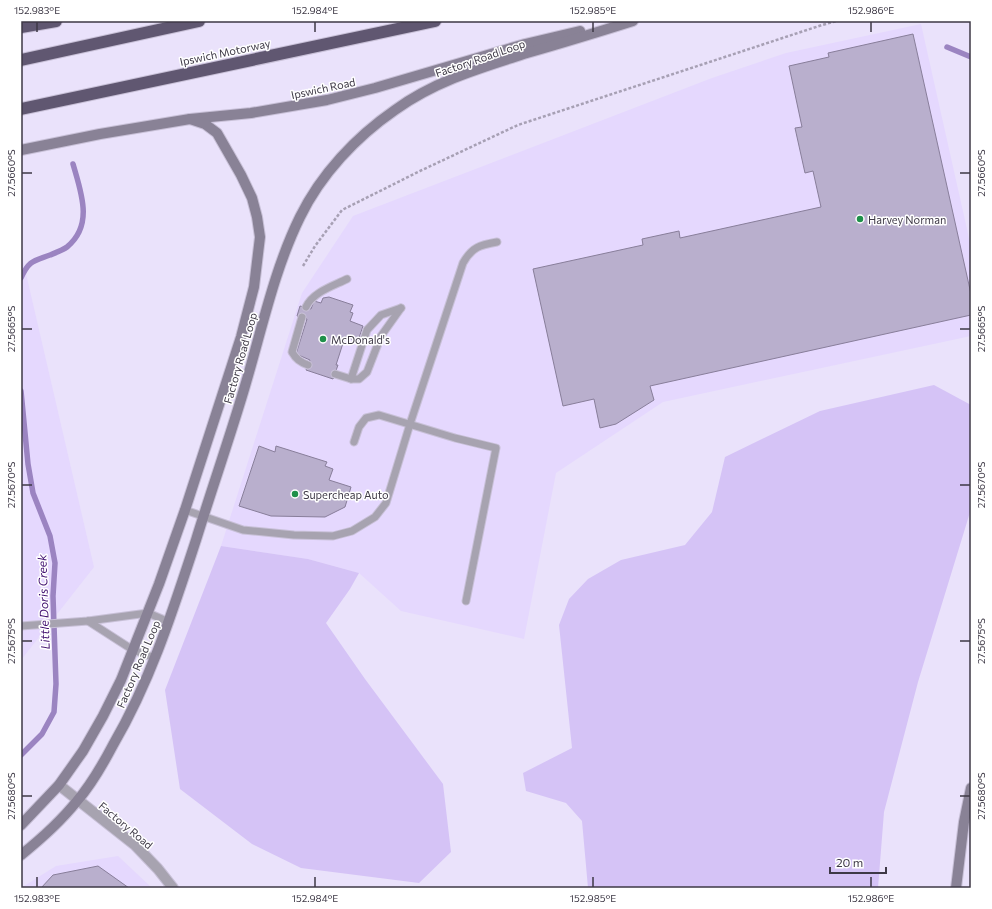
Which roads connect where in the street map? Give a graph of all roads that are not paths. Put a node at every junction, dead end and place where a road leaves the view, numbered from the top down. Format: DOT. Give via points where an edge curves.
graph roads {
  1 [pos="56,21"];
  2 [pos="199,21"];
  3 [pos="435,21"];
  4 [pos="625,21"];
  5 [pos="633,21"];
  6 [pos="21,28"];
  7 [pos="21,60"];
  8 [pos="21,110"];
  9 [pos="190,119"];
  10 [pos="21,150"];
  11 [pos="497,242"];
  12 [pos="347,279"];
  13 [pos="306,307"];
  14 [pos="302,317"];
  15 [pos="308,365"];
  16 [pos="335,374"];
  17 [pos="351,379"];
  18 [pos="410,424"];
  19 [pos="354,442"];
  20 [pos="185,510"];
  21 [pos="203,517"];
  22 [pos="466,601"];
  23 [pos="148,613"];
  24 [pos="88,621"];
  25 [pos="169,622"];
  26 [pos="21,626"];
  27 [pos="133,650"];
  28 [pos="155,658"];
  29 [pos="59,785"];
  30 [pos="971,788"];
  31 [pos="78,800"];
  32 [pos="21,825"];
  33 [pos="21,855"];
  34 [pos="173,888"];
  35 [pos="956,888"];
  1 -- 6 [label="highway"];
  2 -- 7 [label="highway"];
  3 -- 8 [label="highway, Ipswich Motorway"];
  4 -- 9 [label="main road, Ipswich Road" via="533,42 327,100 257,113"];
  5 -- 21 [label="main road, Factory Road Loop" via="472,70 429,89 367,131 339,159 308,201 283,257"];
  9 -- 10 [label="main road, Ipswich Road"];
  9 -- 20 [label="main road, Factory Road Loop" via="211,128 224,143 252,198 260,237 254,287 241,337"];
  11 -- 18 [label="lane" via="481,245 469,253 463,263"];
  12 -- 13 [label="lane" via="318,294"];
  14 -- 15 [label="lane" via="292,352 296,359"];
  16 -- 17 [label="lane"];
  17 -- 17 [label="lane" via="367,330 381,315 401,308 380,336 367,372 359,379"];
  18 -- 19 [label="lane" via="379,415 366,418 359,427"];
  18 -- 21 [label="lane" via="386,503 375,517 352,531 333,536 269,534 243,530"];
  18 -- 22 [label="lane" via="496,448"];
  20 -- 21 [label="lane"];
  20 -- 23 [label="main road, Factory Road Loop"];
  21 -- 25 [label="main road, Factory Road Loop"];
  23 -- 24 [label="lane"];
  23 -- 25 [label="lane"];
  23 -- 27 [label="main road, Factory Road Loop"];
  24 -- 26 [label="lane"];
  24 -- 27 [label="lane"];
  25 -- 28 [label="main road, Factory Road Loop"];
  27 -- 28 [label="lane"];
  27 -- 29 [label="main road, Factory Road Loop" via="103,716"];
  28 -- 31 [label="main road, Factory Road Loop" via="126,724"];
  29 -- 31 [label="street, Factory Road"];
  29 -- 32 [label="main road, Factory Road Loop"];
  30 -- 35 [label="main road"];
  31 -- 33 [label="main road, Factory Road Loop"];
  31 -- 34 [label="street, Factory Road" via="135,845"];
}
